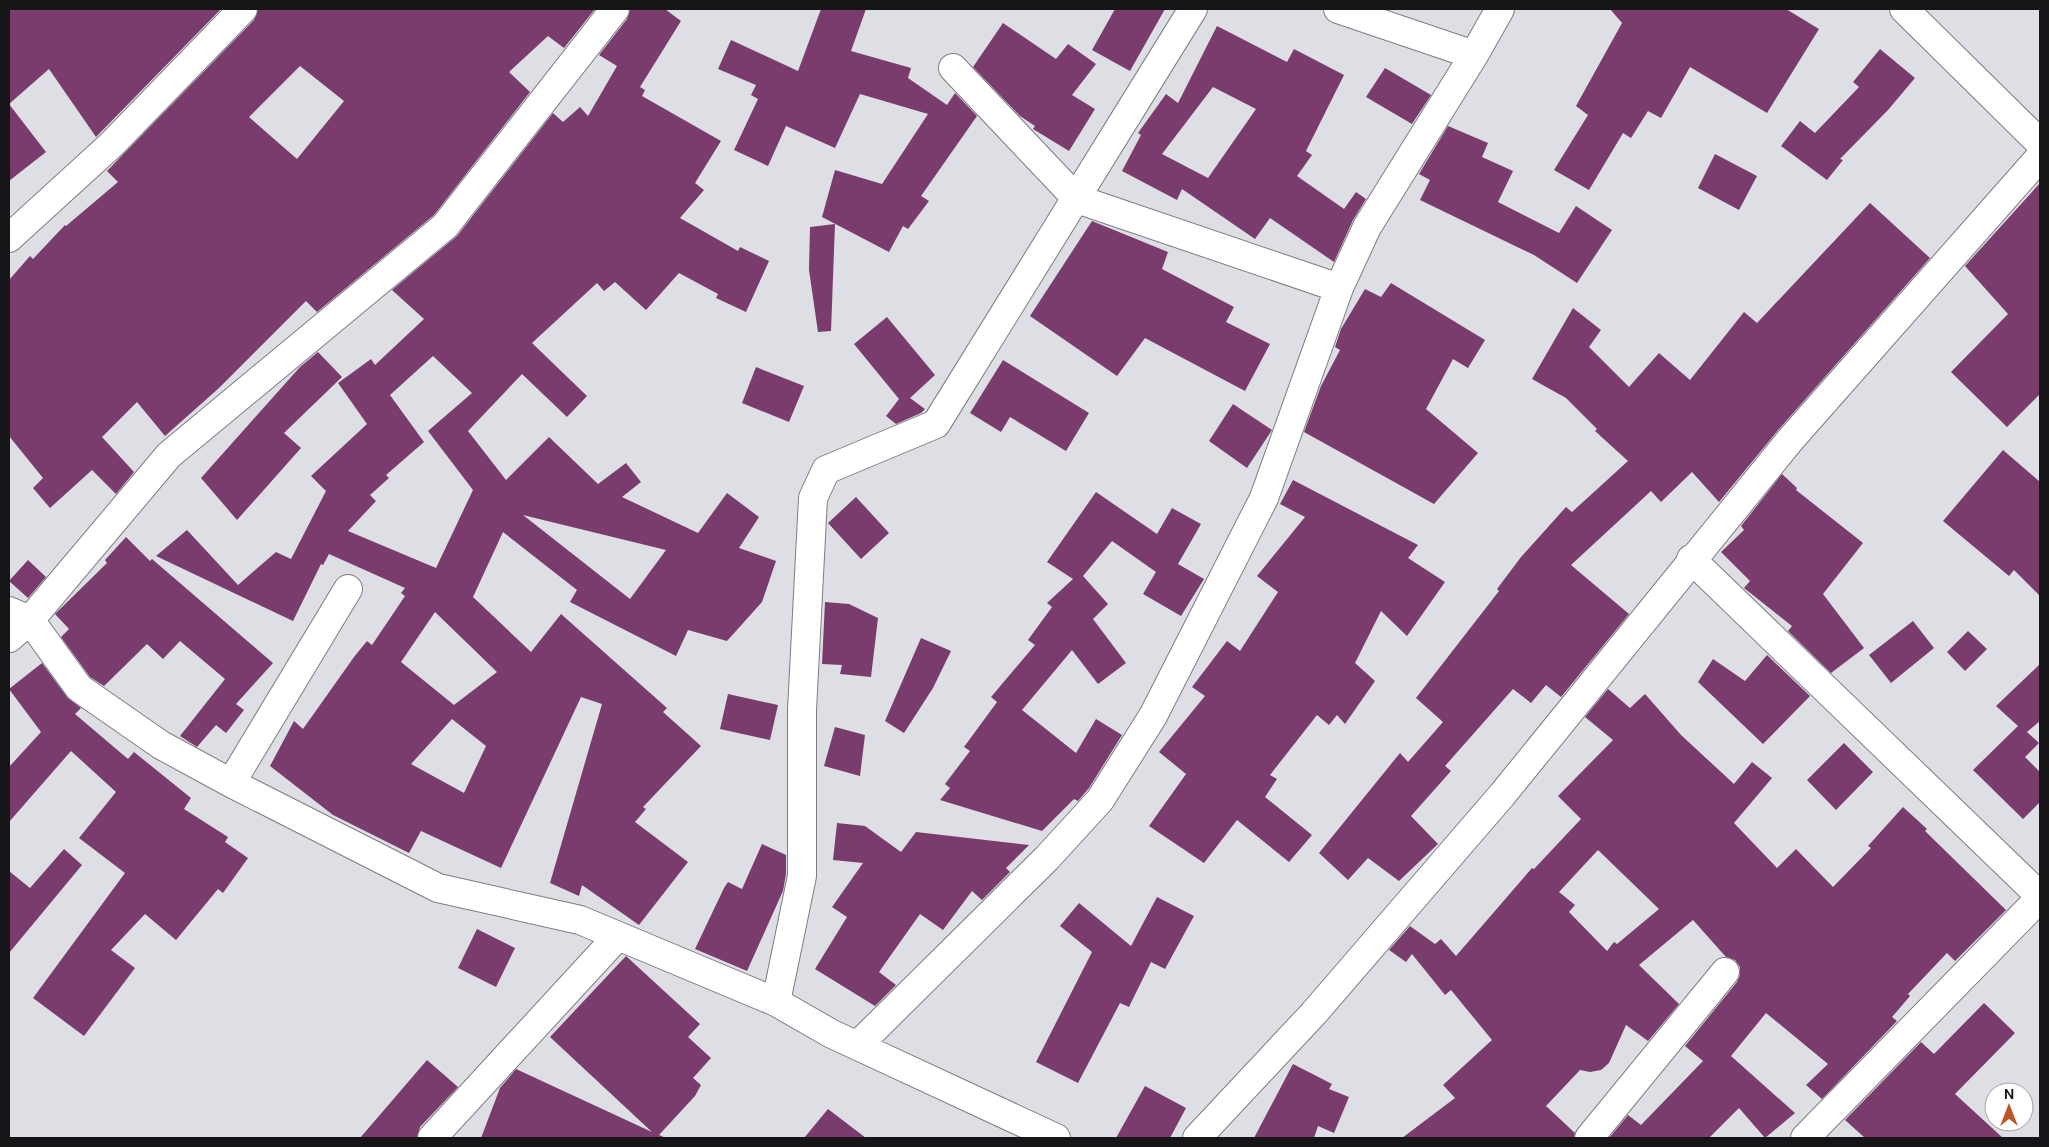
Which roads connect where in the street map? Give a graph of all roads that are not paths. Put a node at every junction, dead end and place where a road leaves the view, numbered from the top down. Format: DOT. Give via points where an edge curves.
graph roads {
  1 [pos="243,9"];
  2 [pos="615,9"];
  3 [pos="1193,9"];
  4 [pos="1338,9"];
  5 [pos="1500,9"];
  6 [pos="1904,9"];
  7 [pos="1474,55"];
  8 [pos="952,68"];
  9 [pos="2040,143"];
  10 [pos="2040,156"];
  11 [pos="1077,199"];
  12 [pos="9,238"];
  13 [pos="1340,288"];
  14 [pos="1691,559"];
  15 [pos="348,589"];
  16 [pos="19,615"];
  17 [pos="9,638"];
  18 [pos="231,783"];
  19 [pos="2040,897"];
  20 [pos="617,937"];
  21 [pos="1725,972"];
  22 [pos="776,1002"];
  23 [pos="858,1045"];
  24 [pos="432,1138"];
  25 [pos="1056,1138"];
  26 [pos="1197,1138"];
  27 [pos="1589,1138"];
  28 [pos="1805,1138"];
  1 -- 12 [label="street" via="112,144"];
  2 -- 16 [label="street" via="446,226 169,455"];
  3 -- 11 [label="street"];
  4 -- 7 [label="street"];
  5 -- 7 [label="street"];
  6 -- 9 [label="street"];
  7 -- 13 [label="street" via="1367,227"];
  8 -- 11 [label="street"];
  10 -- 14 [label="street" via="1791,439"];
  11 -- 13 [label="street"];
  11 -- 22 [label="street" via="936,424 826,470 813,498 802,710 802,876"];
  13 -- 23 [label="street" via="1264,498 1153,716 1100,800 1047,858"];
  14 -- 19 [label="street"];
  14 -- 26 [label="street" via="1502,795 1314,1013"];
  15 -- 18 [label="street"];
  16 -- 17 [label="street"];
  16 -- 18 [label="street" via="79,688 161,745"];
  18 -- 20 [label="street" via="438,888 580,920"];
  19 -- 28 [label="street"];
  20 -- 22 [label="street"];
  20 -- 24 [label="street"];
  21 -- 27 [label="street"];
  22 -- 23 [label="street"];
  23 -- 25 [label="street"];
}
